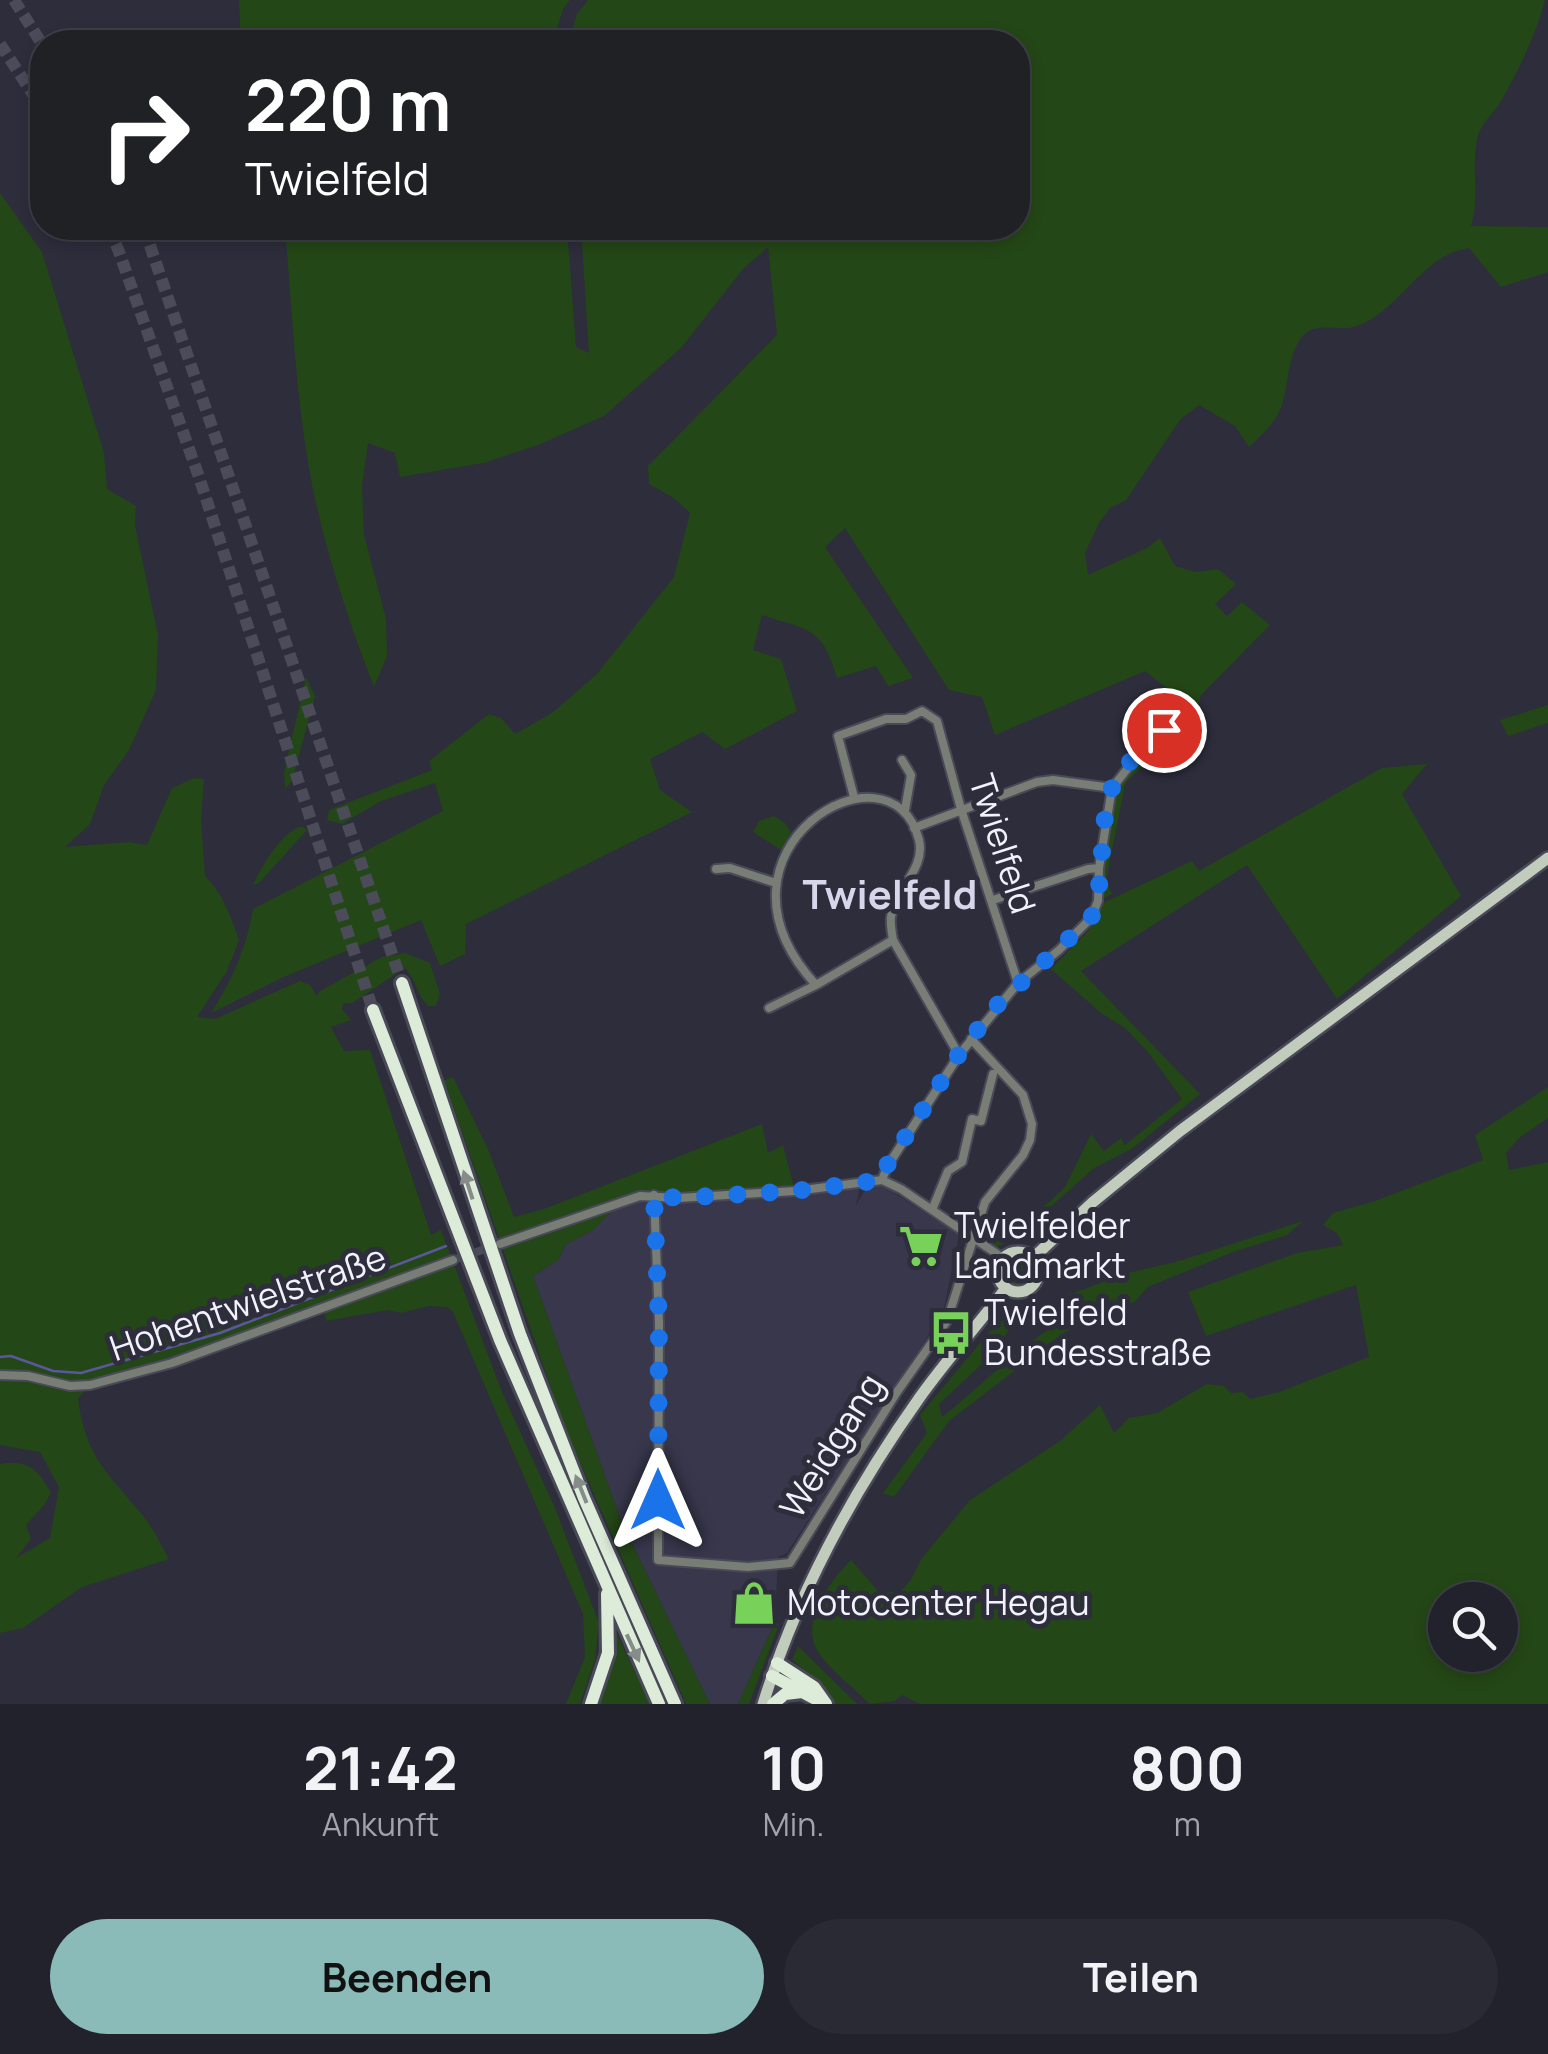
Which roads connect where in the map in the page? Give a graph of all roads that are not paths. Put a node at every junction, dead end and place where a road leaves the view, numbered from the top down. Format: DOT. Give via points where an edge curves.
graph roads {
  1 [pos="1189,706"];
  2 [pos="902,760"];
  3 [pos="1112,788"];
  4 [pos="854,797"];
  5 [pos="961,809"];
  6 [pos="904,810"];
  7 [pos="914,828"];
  8 [pos="1548,858"];
  9 [pos="1099,868"];
  10 [pos="716,869"];
  11 [pos="776,883"];
  12 [pos="993,900"];
  13 [pos="893,940"];
  14 [pos="402,983"];
  15 [pos="1018,983"];
  16 [pos="816,985"];
  17 [pos="769,1008"];
  18 [pos="372,1010"];
  19 [pos="972,1039"];
  20 [pos="959,1054"];
  21 [pos="993,1074"];
  22 [pos="882,1180"];
  23 [pos="654,1195"];
  24 [pos="932,1210"];
  25 [pos="972,1238"];
  26 [pos="500,1244"];
  27 [pos="1004,1258"];
  28 [pos="1033,1258"];
  29 [pos="453,1260"];
  30 [pos="1006,1288"];
  31 [pos="0,1375"];
  32 [pos="607,1591"];
  33 [pos="775,1670"];
  34 [pos="804,1692"];
  35 [pos="591,1704"];
  36 [pos="659,1704"];
  37 [pos="675,1704"];
  38 [pos="763,1704"];
  39 [pos="773,1704"];
  40 [pos="825,1704"];
  1 -- 3 [label="street"];
  2 -- 6 [label="street" via="911,775"];
  3 -- 5 [label="street" via="1052,780"];
  3 -- 9 [label="street"];
  4 -- 5 [label="street, Twielfeld" via="838,736 922,711 937,721"];
  4 -- 6 [label="street" via="887,800"];
  4 -- 11 [label="street" via="808,825 782,860"];
  5 -- 7 [label="street"];
  5 -- 12 [label="street, Twielfeld"];
  6 -- 7 [label="street"];
  7 -- 13 [label="street" via="920,857 891,917"];
  8 -- 28 [label="main road" via="1168,1140"];
  9 -- 12 [label="street"];
  9 -- 15 [label="street" via="1091,918"];
  10 -- 11 [label="street"];
  11 -- 16 [label="street" via="783,939"];
  12 -- 15 [label="street, Twielfeld"];
  13 -- 16 [label="street"];
  13 -- 20 [label="street"];
  37 -- 14 [label="highway, one-way" via="520,1334"];
  15 -- 19 [label="street"];
  16 -- 17 [label="street"];
  18 -- 32 [label="highway" via="500,1340"];
  19 -- 20 [label="street"];
  19 -- 25 [label="street" via="1023,1095 1032,1124 1023,1155 994,1188"];
  20 -- 22 [label="street"];
  21 -- 24 [label="street" via="981,1120 972,1119 962,1162 948,1171"];
  22 -- 23 [label="street" via="794,1191"];
  22 -- 24 [label="street"];
  23 -- 25 [label="street, Weidgang" via="658,1560 790,1563 947,1321"];
  23 -- 26 [label="street" via="625,1198"];
  24 -- 25 [label="street"];
  25 -- 27 [label="street"];
  27 -- 28 [label="main road" via="1018,1252"];
  27 -- 30 [label="main road" via="998,1274"];
  28 -- 30 [label="main road" via="1038,1276 1032,1286"];
  29 -- 31 [label="street, Hohentwielstraße" via="188,1358 90,1385"];
  30 -- 33 [label="main road" via="886,1447 834,1538"];
  32 -- 35 [label="highway" via="608,1652"];
  32 -- 36 [label="highway, one-way"];
  33 -- 34 [label="highway"];
  33 -- 38 [label="main road"];
  33 -- 40 [label="highway" via="814,1687"];
  34 -- 39 [label="highway" via="790,1692"];
  34 -- 40 [label="highway"];
}
